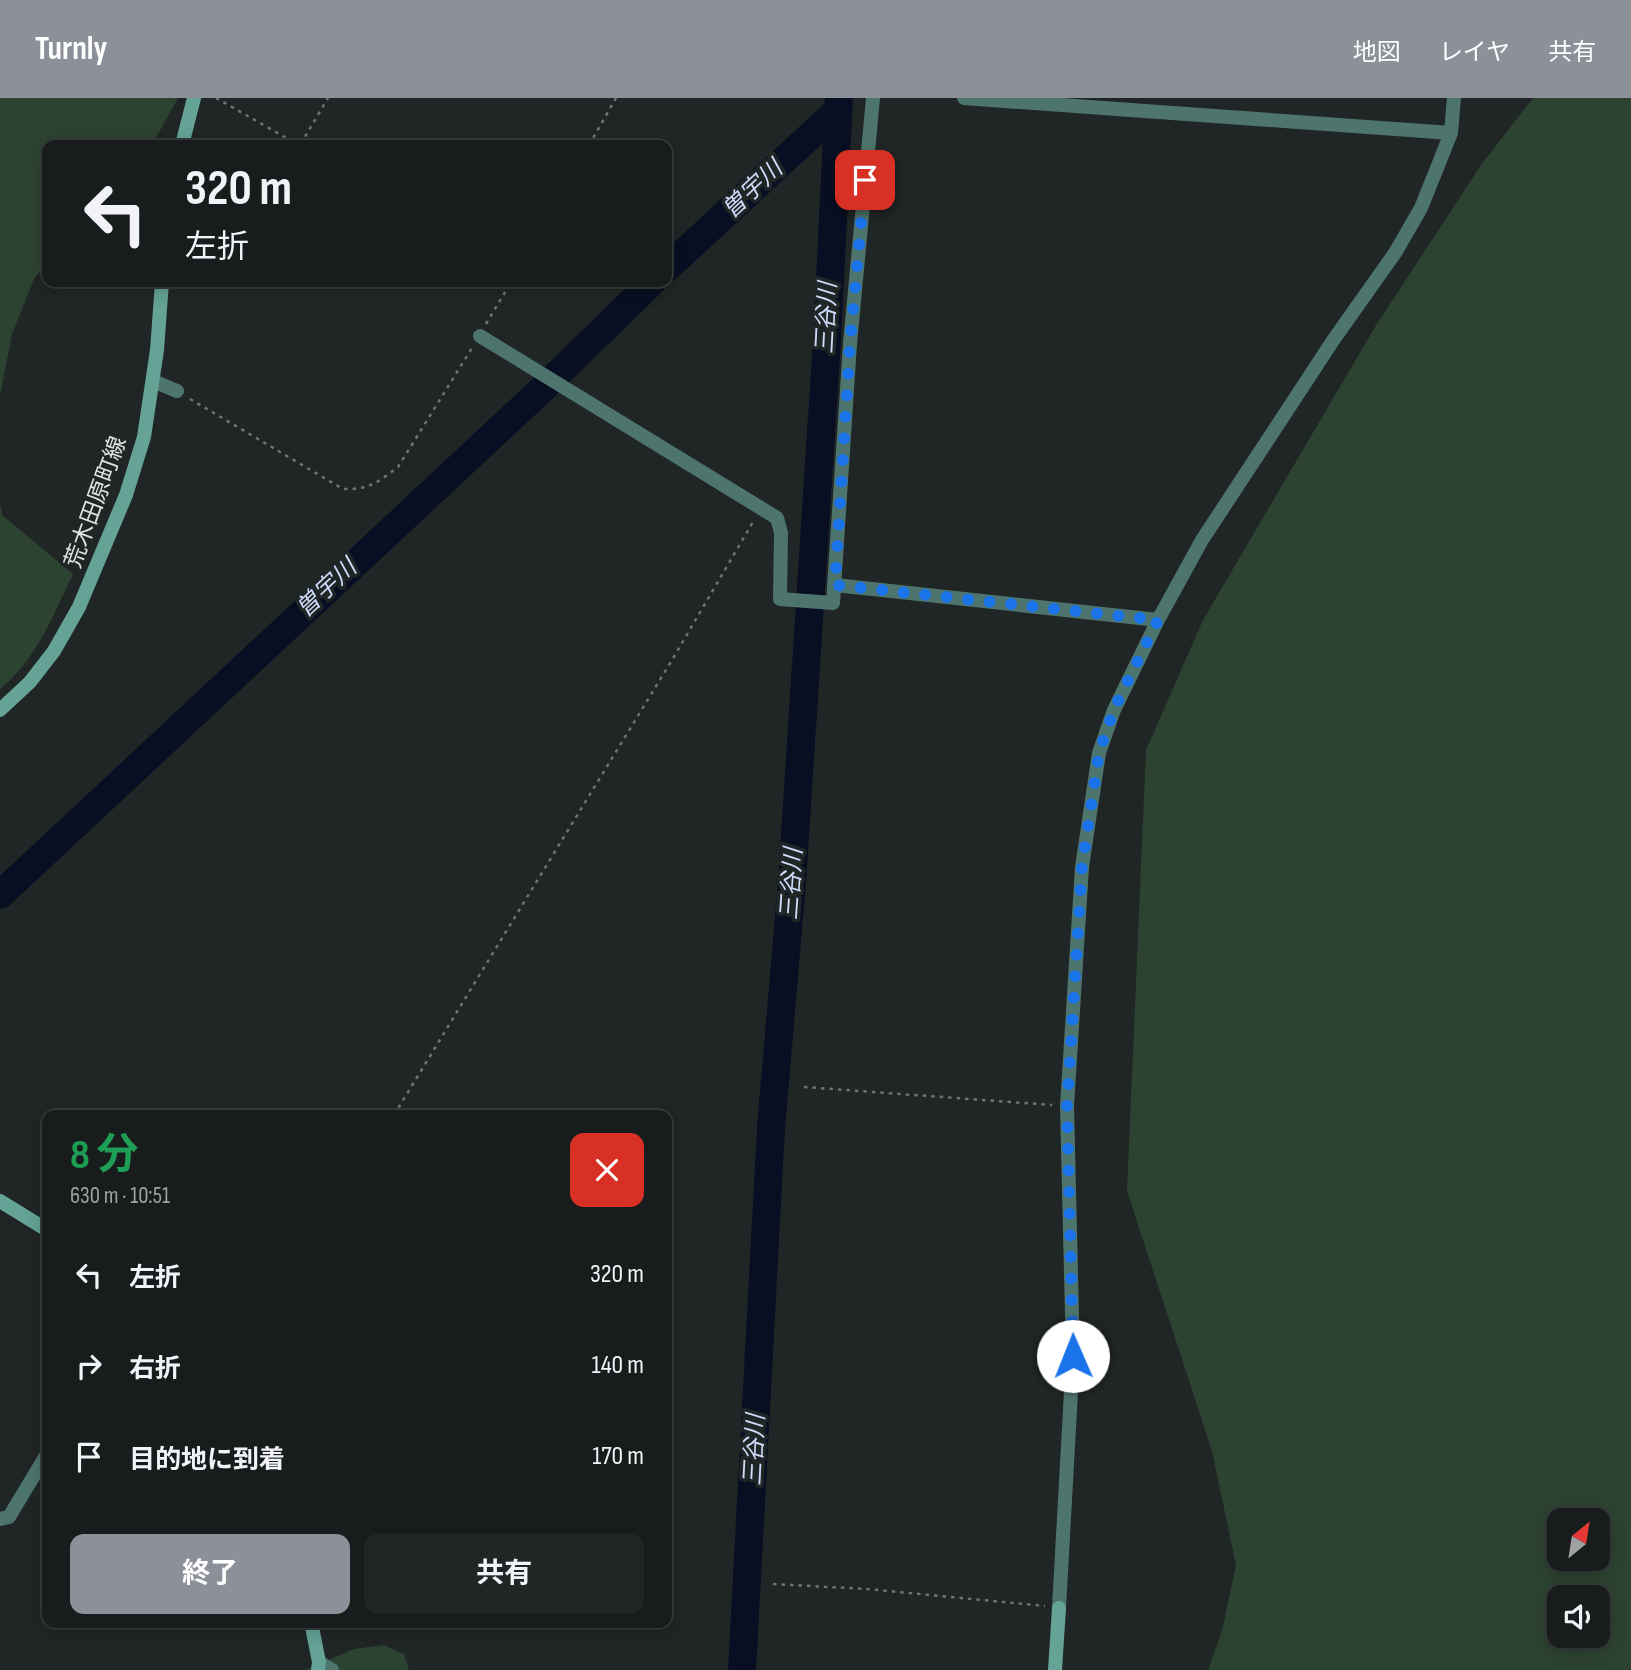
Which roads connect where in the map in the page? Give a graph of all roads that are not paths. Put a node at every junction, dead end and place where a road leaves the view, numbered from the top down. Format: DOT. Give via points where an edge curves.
graph roads {
  1 [pos="194,98"];
  2 [pos="873,98"];
  3 [pos="964,98"];
  4 [pos="1454,98"];
  5 [pos="1451,133"];
  6 [pos="183,140"];
  7 [pos="162,287"];
  8 [pos="480,336"];
  9 [pos="153,381"];
  10 [pos="177,391"];
  11 [pos="835,585"];
  12 [pos="1158,620"];
  13 [pos="0,710"];
  14 [pos="0,1201"];
  15 [pos="42,1227"];
  16 [pos="42,1462"];
  17 [pos="0,1519"];
  18 [pos="1059,1608"];
  19 [pos="313,1628"];
  20 [pos="323,1667"];
  21 [pos="1055,1670"];
  1 -- 6 [label="main road"];
  2 -- 11 [label="street" via="850,344"];
  3 -- 5 [label="street"];
  4 -- 5 [label="street"];
  5 -- 12 [label="street" via="1420,208 1395,253 1238,484"];
  7 -- 9 [label="main road, 荒木田原町線"];
  8 -- 11 [label="street" via="777,518 780,599 833,603"];
  9 -- 10 [label="street"];
  9 -- 13 [label="main road, 荒木田原町線" via="144,437 126,495 79,607 54,651"];
  11 -- 12 [label="street"];
  12 -- 18 [label="street" via="1114,709 1099,753 1082,867 1067,1106 1073,1356"];
  14 -- 15 [label="main road"];
  16 -- 17 [label="street" via="9,1517"];
  18 -- 21 [label="main road"];
  19 -- 20 [label="main road"];
}
